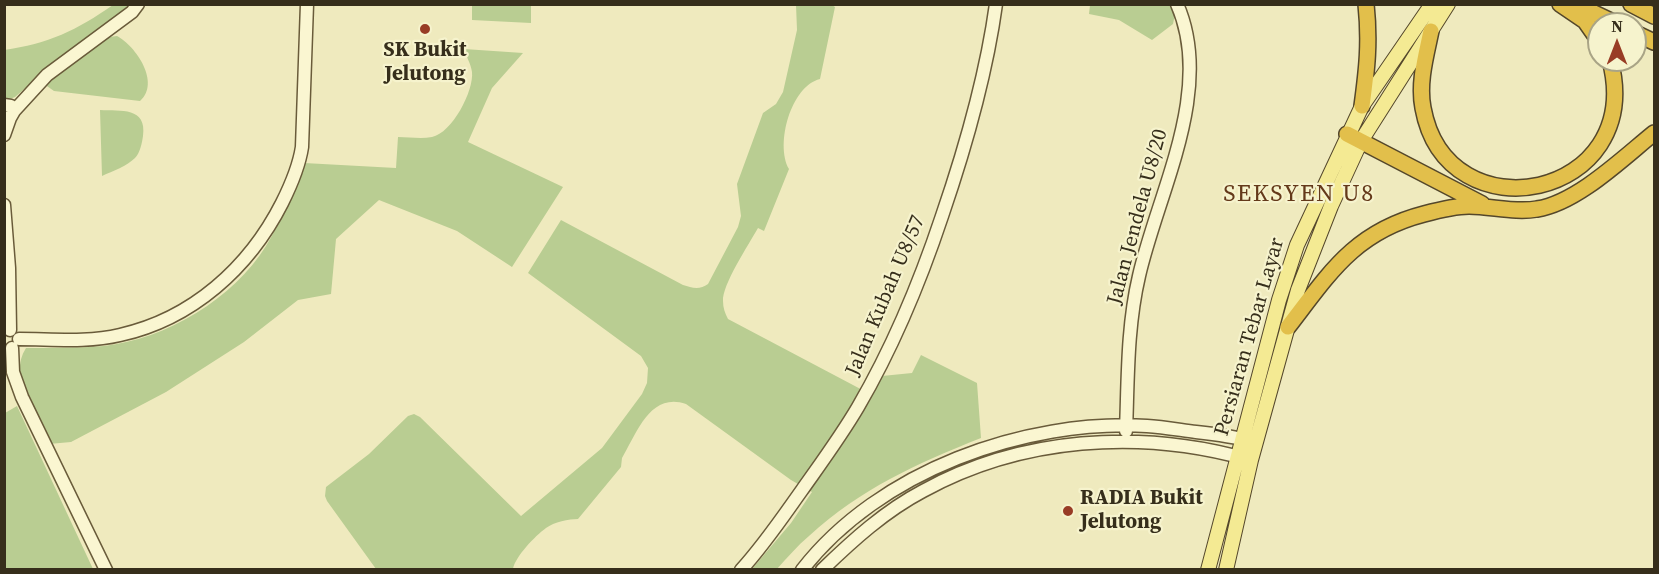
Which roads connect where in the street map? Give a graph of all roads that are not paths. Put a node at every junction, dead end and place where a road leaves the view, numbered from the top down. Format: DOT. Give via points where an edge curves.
graph roads {
  1 [pos="138,4"];
  2 [pos="308,4"];
  3 [pos="996,4"];
  4 [pos="1177,4"];
  5 [pos="1366,4"];
  6 [pos="1432,4"];
  7 [pos="1448,4"];
  8 [pos="1560,4"];
  9 [pos="1575,4"];
  10 [pos="1631,4"];
  11 [pos="1592,12"];
  12 [pos="1654,16"];
  13 [pos="1587,24"];
  14 [pos="1431,30"];
  15 [pos="1613,72"];
  16 [pos="1362,106"];
  17 [pos="8,111"];
  18 [pos="1654,133"];
  19 [pos="1347,134"];
  20 [pos="4,135"];
  21 [pos="1361,141"];
  22 [pos="4,206"];
  23 [pos="1493,209"];
  24 [pos="1288,327"];
  25 [pos="10,339"];
  26 [pos="1126,426"];
  27 [pos="1125,441"];
  28 [pos="1249,441"];
  29 [pos="1245,458"];
  30 [pos="106,570"];
  31 [pos="741,570"];
  32 [pos="802,570"];
  33 [pos="822,570"];
  34 [pos="1208,570"];
  35 [pos="1226,570"];
  1 -- 17 [label="street" via="47,75"];
  2 -- 25 [label="street" via="300,161 277,213 252,252 203,297 140,329 81,340"];
  3 -- 31 [label="street, Jalan Kubah U8/57" via="972,123 905,312 842,434 779,524"];
  4 -- 26 [label="street, Jalan Jendela U8/20" via="1189,45 1188,88 1175,159 1134,299"];
  5 -- 16 [label="highway" via="1370,35"];
  6 -- 16 [label="main road, Persiaran Tebar Layar"];
  7 -- 14 [label="main road, Persiaran Tebar Layar"];
  8 -- 13 [label="highway"];
  9 -- 11 [label="highway"];
  10 -- 12 [label="highway"];
  14 -- 15 [label="highway" via="1422,89 1427,125 1452,163 1495,186 1545,185 1567,177 1585,162 1600,145 1612,120 1616,98"];
  14 -- 21 [label="main road, Persiaran Tebar Layar"];
  16 -- 19 [label="main road, Persiaran Tebar Layar"];
  17 -- 20 [label="street"];
  18 -- 23 [label="highway" via="1569,198 1537,209"];
  19 -- 21 [label="highway"];
  19 -- 28 [label="main road, Persiaran Tebar Layar" via="1297,245 1279,300"];
  21 -- 23 [label="highway"];
  21 -- 24 [label="main road, Persiaran Tebar Layar" via="1330,206"];
  22 -- 25 [label="street"];
  23 -- 24 [label="highway" via="1447,208 1373,235 1326,277"];
  24 -- 28 [label="main road, Persiaran Tebar Layar"];
  25 -- 30 [label="street" via="22,397"];
  26 -- 27 [label="street, Jalan Jendela U8/20"];
  26 -- 28 [label="street"];
  26 -- 32 [label="street" via="1048,432 1010,441 916,477 846,524"];
  27 -- 29 [label="street" via="1171,444"];
  27 -- 33 [label="street" via="1045,447 965,471 897,507 855,538"];
  28 -- 29 [label="main road, Persiaran Tebar Layar"];
  29 -- 34 [label="main road, Persiaran Tebar Layar"];
  29 -- 35 [label="main road, Persiaran Tebar Layar"];
}
